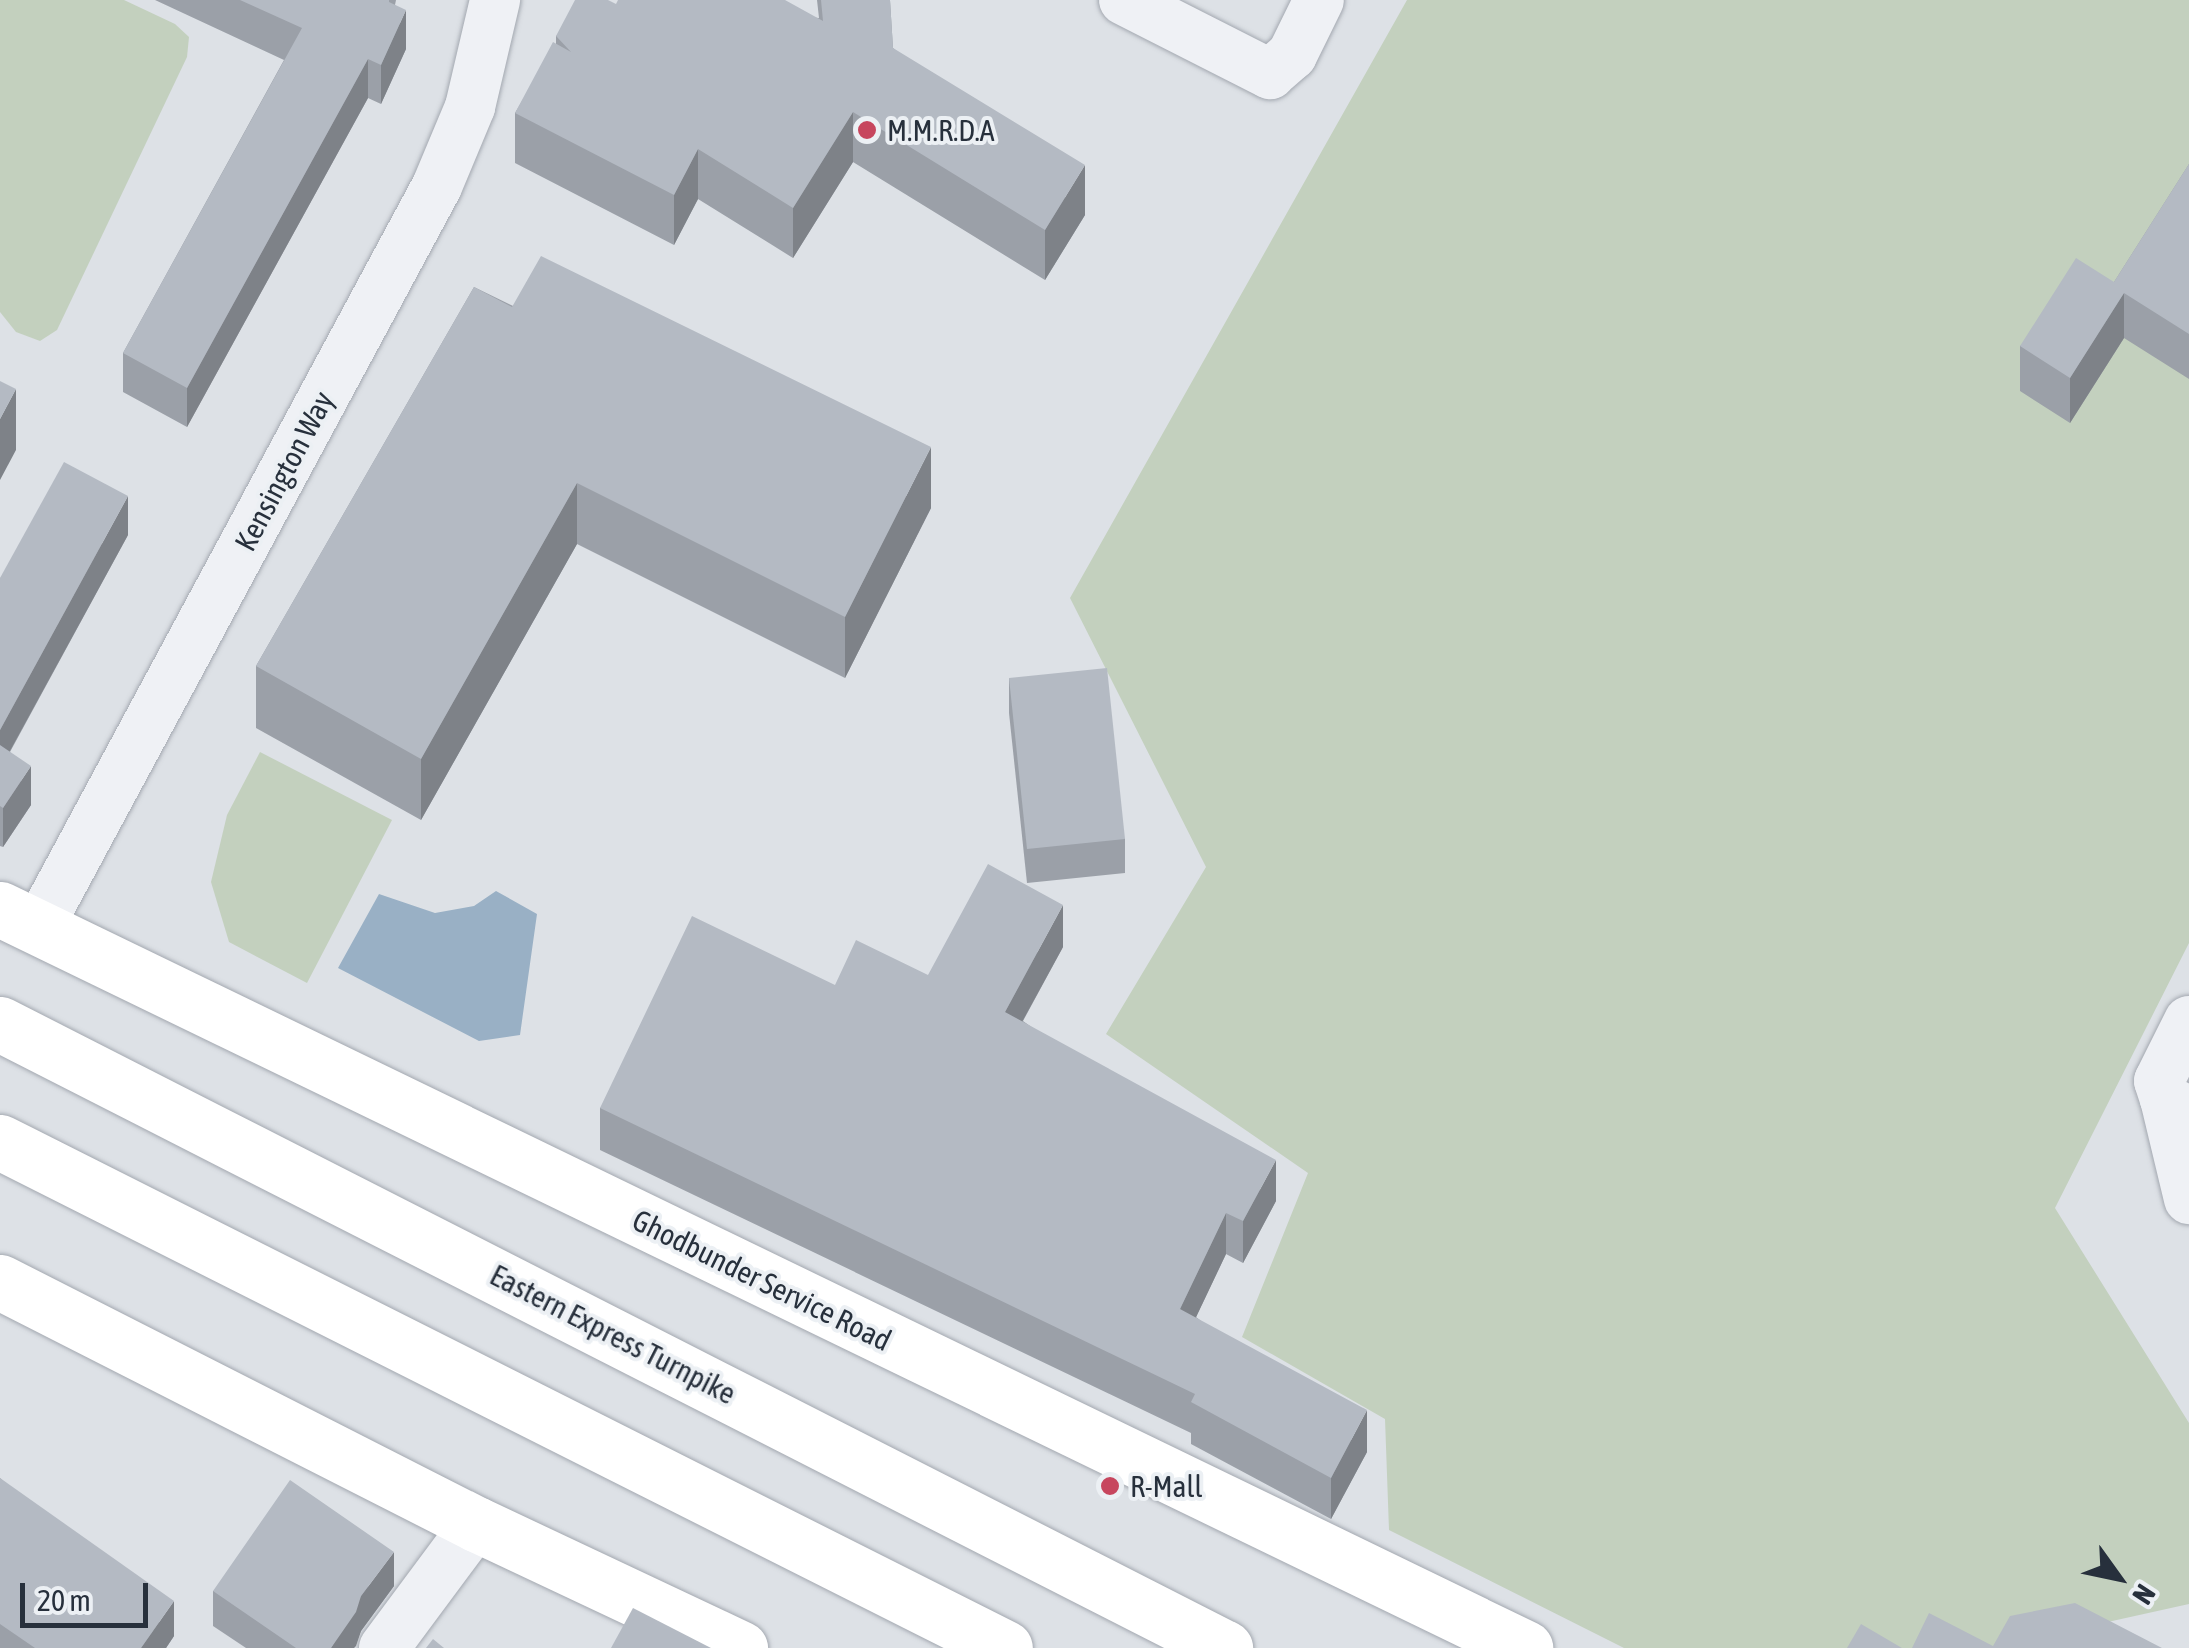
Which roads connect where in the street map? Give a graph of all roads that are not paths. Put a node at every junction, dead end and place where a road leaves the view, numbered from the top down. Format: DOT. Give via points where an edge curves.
graph roads {
  1 [pos="495,0"];
  2 [pos="1124,0"];
  3 [pos="1319,0"];
  4 [pos="19,919"];
  5 [pos="2189,1020"];
  6 [pos="0,1024"];
  7 [pos="2177,1105"];
  8 [pos="0,1142"];
  9 [pos="2189,1199"];
  10 [pos="0,1282"];
  11 [pos="476,1524"];
  12 [pos="384,1648"];
  13 [pos="740,1648"];
  14 [pos="1005,1648"];
  15 [pos="1225,1648"];
  16 [pos="1525,1648"];
  1 -- 4 [label="street, Kensington Way" via="470,107 436,186"];
  2 -- 3 [label="street" via="1270,74 1292,56"];
  4 -- 16 [label="main road, Ghodbunder Service Road"];
  5 -- 7 [label="street" via="2159,1081"];
  6 -- 15 [label="main road, Eastern Express Turnpike"];
  7 -- 9 [label="street"];
  8 -- 14 [label="main road"];
  10 -- 11 [label="main road"];
  11 -- 12 [label="street"];
  11 -- 13 [label="main road"];
}
